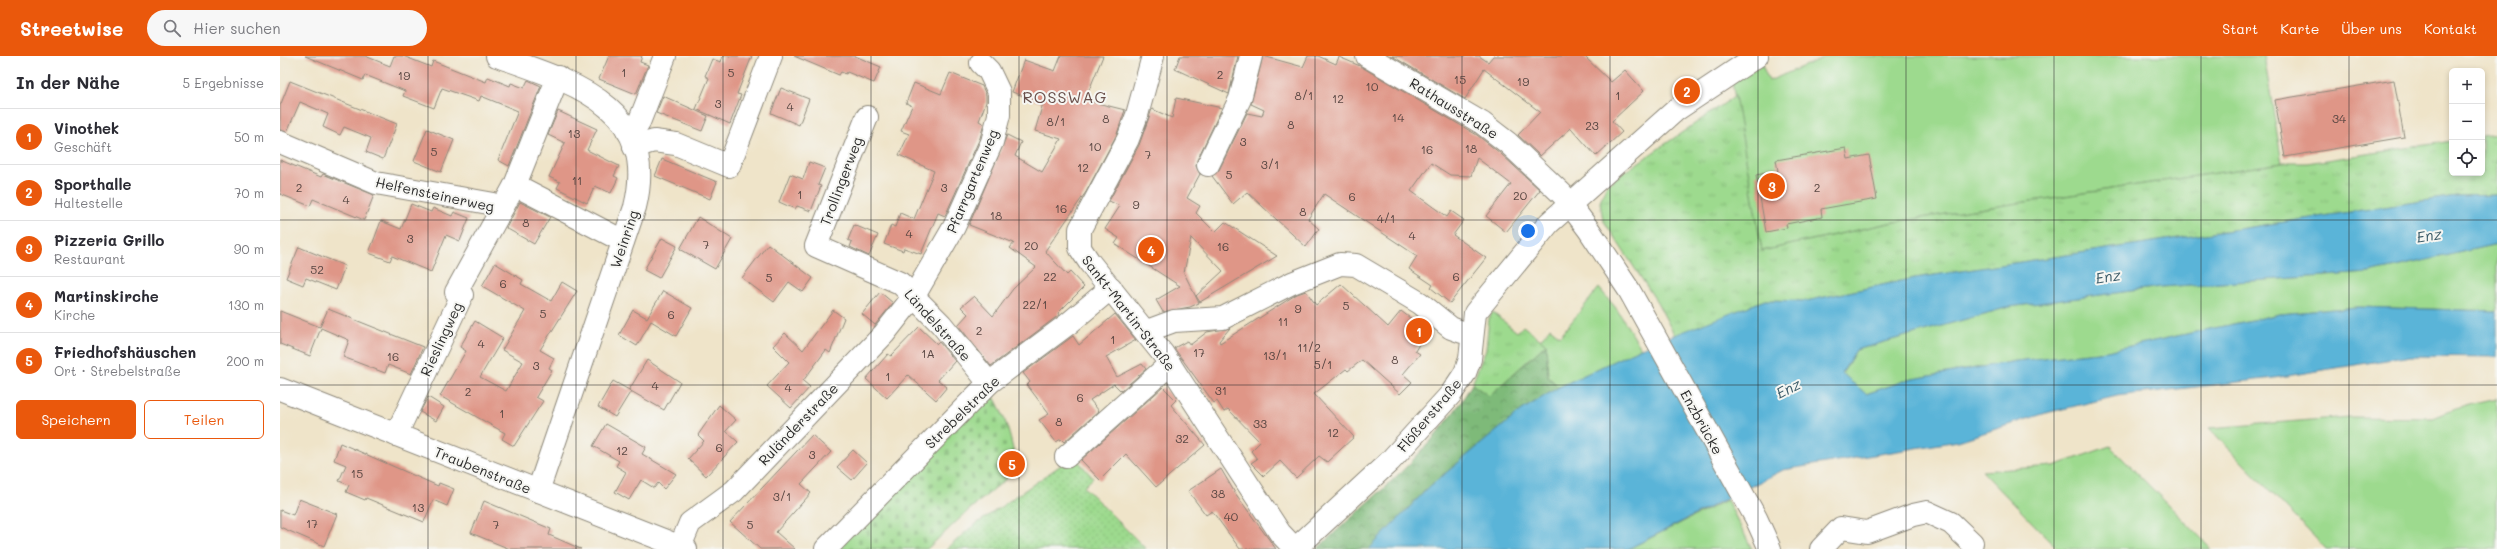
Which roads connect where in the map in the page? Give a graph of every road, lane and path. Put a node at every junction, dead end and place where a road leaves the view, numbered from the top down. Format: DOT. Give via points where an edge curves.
graph roads {
  1 [pos="497,56"];
  2 [pos="665,56"];
  3 [pos="771,56"];
  4 [pos="1152,56"];
  5 [pos="1251,56"];
  6 [pos="1367,56"];
  7 [pos="1747,58"];
  8 [pos="981,64"];
  9 [pos="558,77"];
  10 [pos="867,117"];
  11 [pos="630,138"];
  12 [pos="280,142"];
  13 [pos="1208,165"];
  14 [pos="515,185"];
  15 [pos="1570,203"];
  16 [pos="502,208"];
  17 [pos="623,241"];
  18 [pos="816,246"];
  19 [pos="1111,288"];
  20 [pos="914,296"];
  21 [pos="1649,325"];
  22 [pos="1147,331"];
  23 [pos="1472,332"];
  24 [pos="1170,364"];
  25 [pos="989,383"];
  26 [pos="280,389"];
  27 [pos="396,435"];
  28 [pos="1066,457"];
  29 [pos="538,491"];
  30 [pos="646,542"];
  31 [pos="1972,543"];
  32 [pos="683,548"];
  33 [pos="826,549"];
  34 [pos="1295,549"];
  35 [pos="1770,549"];
  36 [pos="1822,549"];
  1 -- 9 [label="street, Weinring"];
  2 -- 11 [label="street" via="638,125"];
  3 -- 11 [label="street" via="729,166 676,144"];
  4 -- 19 [label="street, Sankt-Martin-Straße" via="1138,115 1128,139 1083,222 1079,236 1082,252"];
  5 -- 13 [label="street" via="1240,99"];
  6 -- 15 [label="street, Rathausstraße" via="1482,123 1508,143"];
  7 -- 15 [label="street, Flößerstraße" via="1676,110"];
  8 -- 20 [label="street, Pfarrgartenweg" via="989,72 999,92 1000,115 994,135 954,226"];
  9 -- 11 [label="street, Weinring" via="599,98 618,117"];
  9 -- 14 [label="street, Rieslingweg"];
  10 -- 18 [label="street, Trollingerweg"];
  11 -- 17 [label="street, Weinring" via="639,165 639,188"];
  12 -- 16 [label="street, Helfensteinerweg" via="376,183 494,204"];
  14 -- 16 [label="street, Rieslingweg"];
  14 -- 17 [label="street"];
  15 -- 21 [label="street, Rathausstraße" via="1611,261"];
  15 -- 23 [label="street, Flößerstraße" via="1549,223 1478,308 1473,317"];
  16 -- 27 [label="street, Rieslingweg" via="456,292 462,295"];
  17 -- 29 [label="street, Weinring"];
  18 -- 20 [label="street, Ländelstraße" via="895,280"];
  19 -- 22 [label="street, Sankt-Martin-Straße"];
  19 -- 25 [label="street, Strebelstraße"];
  20 -- 25 [label="street, Ländelstraße" via="941,324"];
  20 -- 32 [label="street, Ruländerstraße" via="884,334 734,491 690,523"];
  21 -- 35 [label="street, Enzbrücke" via="1756,518"];
  22 -- 23 [label="street" via="1174,321 1223,318 1292,283 1340,264 1348,264 1356,265 1420,303 1451,328"];
  22 -- 24 [label="street, Sankt-Martin-Straße"];
  23 -- 34 [label="street, Flößerstraße" via="1472,348 1465,373 1441,406 1390,461"];
  24 -- 28 [label="street"];
  24 -- 34 [label="street, Sankt-Martin-Straße" via="1280,533"];
  25 -- 33 [label="street, Strebelstraße"];
  26 -- 27 [label="street, Traubenstraße"];
  27 -- 29 [label="street, Traubenstraße"];
  29 -- 30 [label="street, Traubenstraße"];
  30 -- 32 [label="street, Traubenstraße"];
  31 -- 36 [label="street" via="1952,524 1927,512 1867,532 1841,528"];
}
